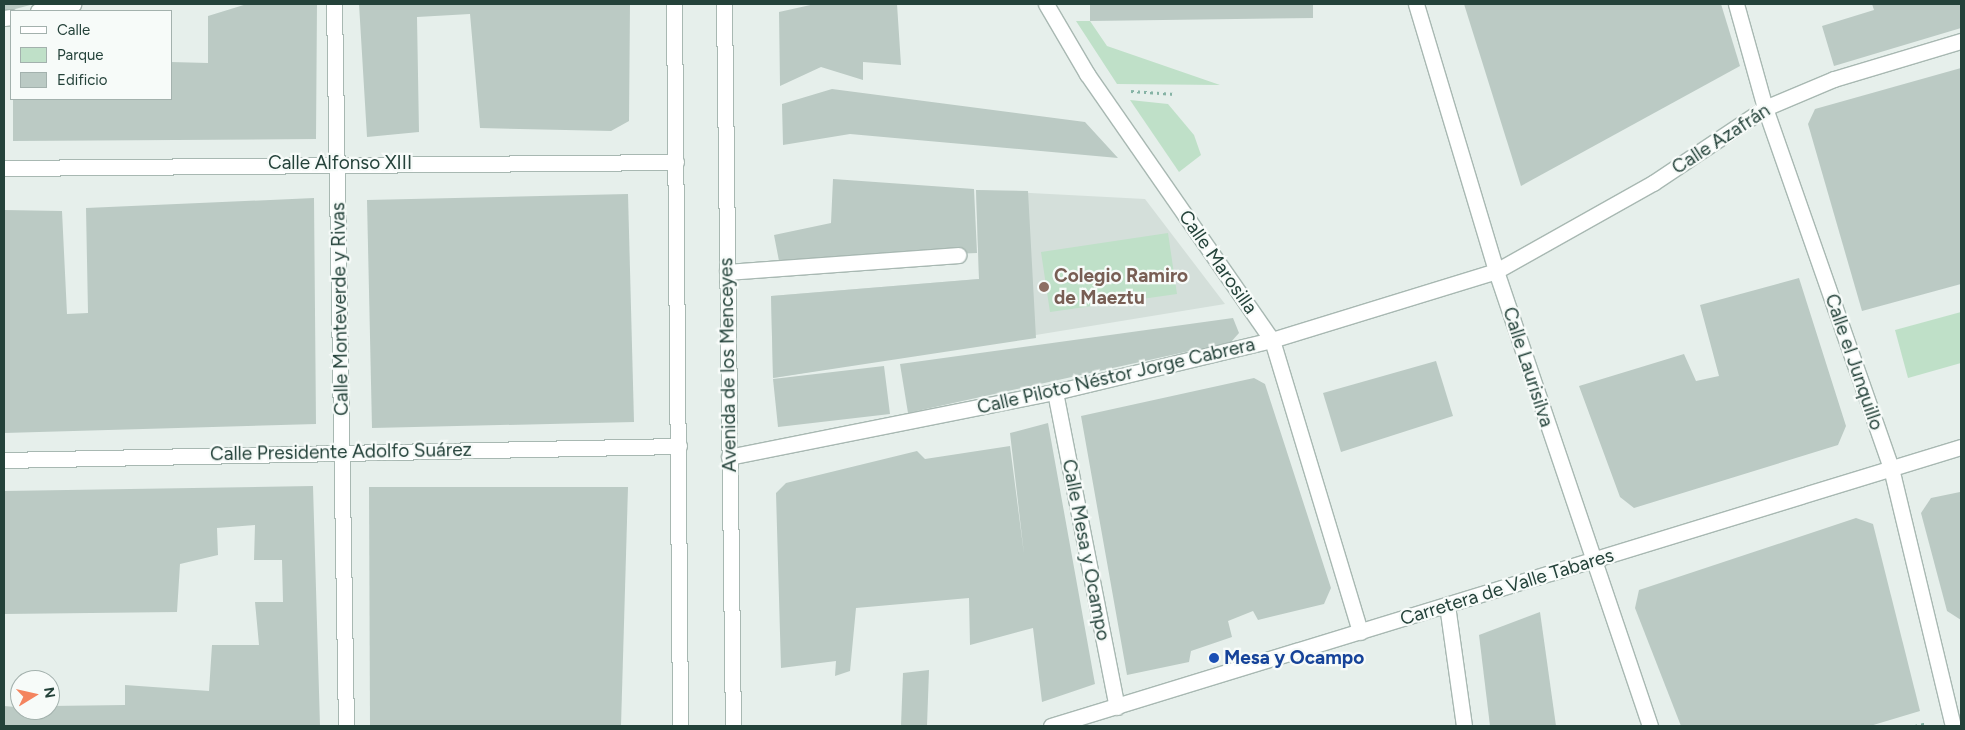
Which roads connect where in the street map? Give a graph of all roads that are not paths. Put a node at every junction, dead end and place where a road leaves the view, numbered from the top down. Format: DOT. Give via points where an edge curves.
graph roads {
  1 [pos="73,4"];
  2 [pos="334,4"];
  3 [pos="674,4"];
  4 [pos="724,4"];
  5 [pos="1046,4"];
  6 [pos="1416,4"];
  7 [pos="1736,4"];
  8 [pos="43,10"];
  9 [pos="1961,41"];
  10 [pos="1765,108"];
  11 [pos="338,162"];
  12 [pos="676,162"];
  13 [pos="4,168"];
  14 [pos="958,255"];
  15 [pos="1496,271"];
  16 [pos="727,272"];
  17 [pos="1272,340"];
  18 [pos="1055,392"];
  19 [pos="679,446"];
  20 [pos="1960,449"];
  21 [pos="342,451"];
  22 [pos="729,457"];
  23 [pos="4,460"];
  24 [pos="1891,468"];
  25 [pos="1592,562"];
  26 [pos="1446,605"];
  27 [pos="1360,632"];
  28 [pos="1117,707"];
  29 [pos="346,726"];
  30 [pos="680,726"];
  31 [pos="733,726"];
  32 [pos="1051,726"];
  33 [pos="1464,726"];
  34 [pos="1650,726"];
  35 [pos="1953,726"];
  1 -- 8 [label="street"];
  2 -- 11 [label="street, Calle Monteverde y Rivas"];
  3 -- 12 [label="street"];
  4 -- 16 [label="street, Avenida de los Menceyes"];
  5 -- 17 [label="street, Calle Marosilla" via="1098,89"];
  6 -- 15 [label="street, Calle Laurisilva"];
  7 -- 10 [label="street, Calle el Junquillo"];
  9 -- 10 [label="street, Calle Azafrán" via="1834,79"];
  10 -- 15 [label="street, Calle Azafrán" via="1653,183"];
  10 -- 24 [label="street, Calle el Junquillo"];
  11 -- 12 [label="street, Calle Alfonso XIII"];
  11 -- 13 [label="street, Calle Alfonso XIII"];
  11 -- 21 [label="street, Calle Monteverde y Rivas"];
  12 -- 19 [label="street"];
  14 -- 16 [label="street"];
  15 -- 17 [label="street, Calle Piloto Néstor Jorge Cabrera"];
  15 -- 25 [label="street, Calle Laurisilva"];
  16 -- 22 [label="street, Avenida de los Menceyes"];
  17 -- 18 [label="street, Calle Piloto Néstor Jorge Cabrera"];
  17 -- 27 [label="street, Calle Marosilla"];
  18 -- 22 [label="street, Calle Piloto Néstor Jorge Cabrera"];
  18 -- 28 [label="street, Calle Mesa y Ocampo"];
  19 -- 21 [label="street, Calle Presidente Adolfo Suárez"];
  19 -- 30 [label="street"];
  20 -- 24 [label="street, Carretera de Valle Tabares"];
  21 -- 23 [label="street, Calle Presidente Adolfo Suárez"];
  21 -- 29 [label="street, Calle Monteverde y Rivas"];
  22 -- 31 [label="street, Avenida de los Menceyes"];
  24 -- 25 [label="street, Carretera de Valle Tabares"];
  24 -- 35 [label="street, Calle el Junquillo"];
  25 -- 26 [label="street, Carretera de Valle Tabares"];
  25 -- 34 [label="street, Calle Laurisilva"];
  26 -- 27 [label="street, Carretera de Valle Tabares"];
  26 -- 33 [label="street"];
  27 -- 28 [label="street, Carretera de Valle Tabares"];
  28 -- 32 [label="street, Carretera de Valle Tabares"];
}
